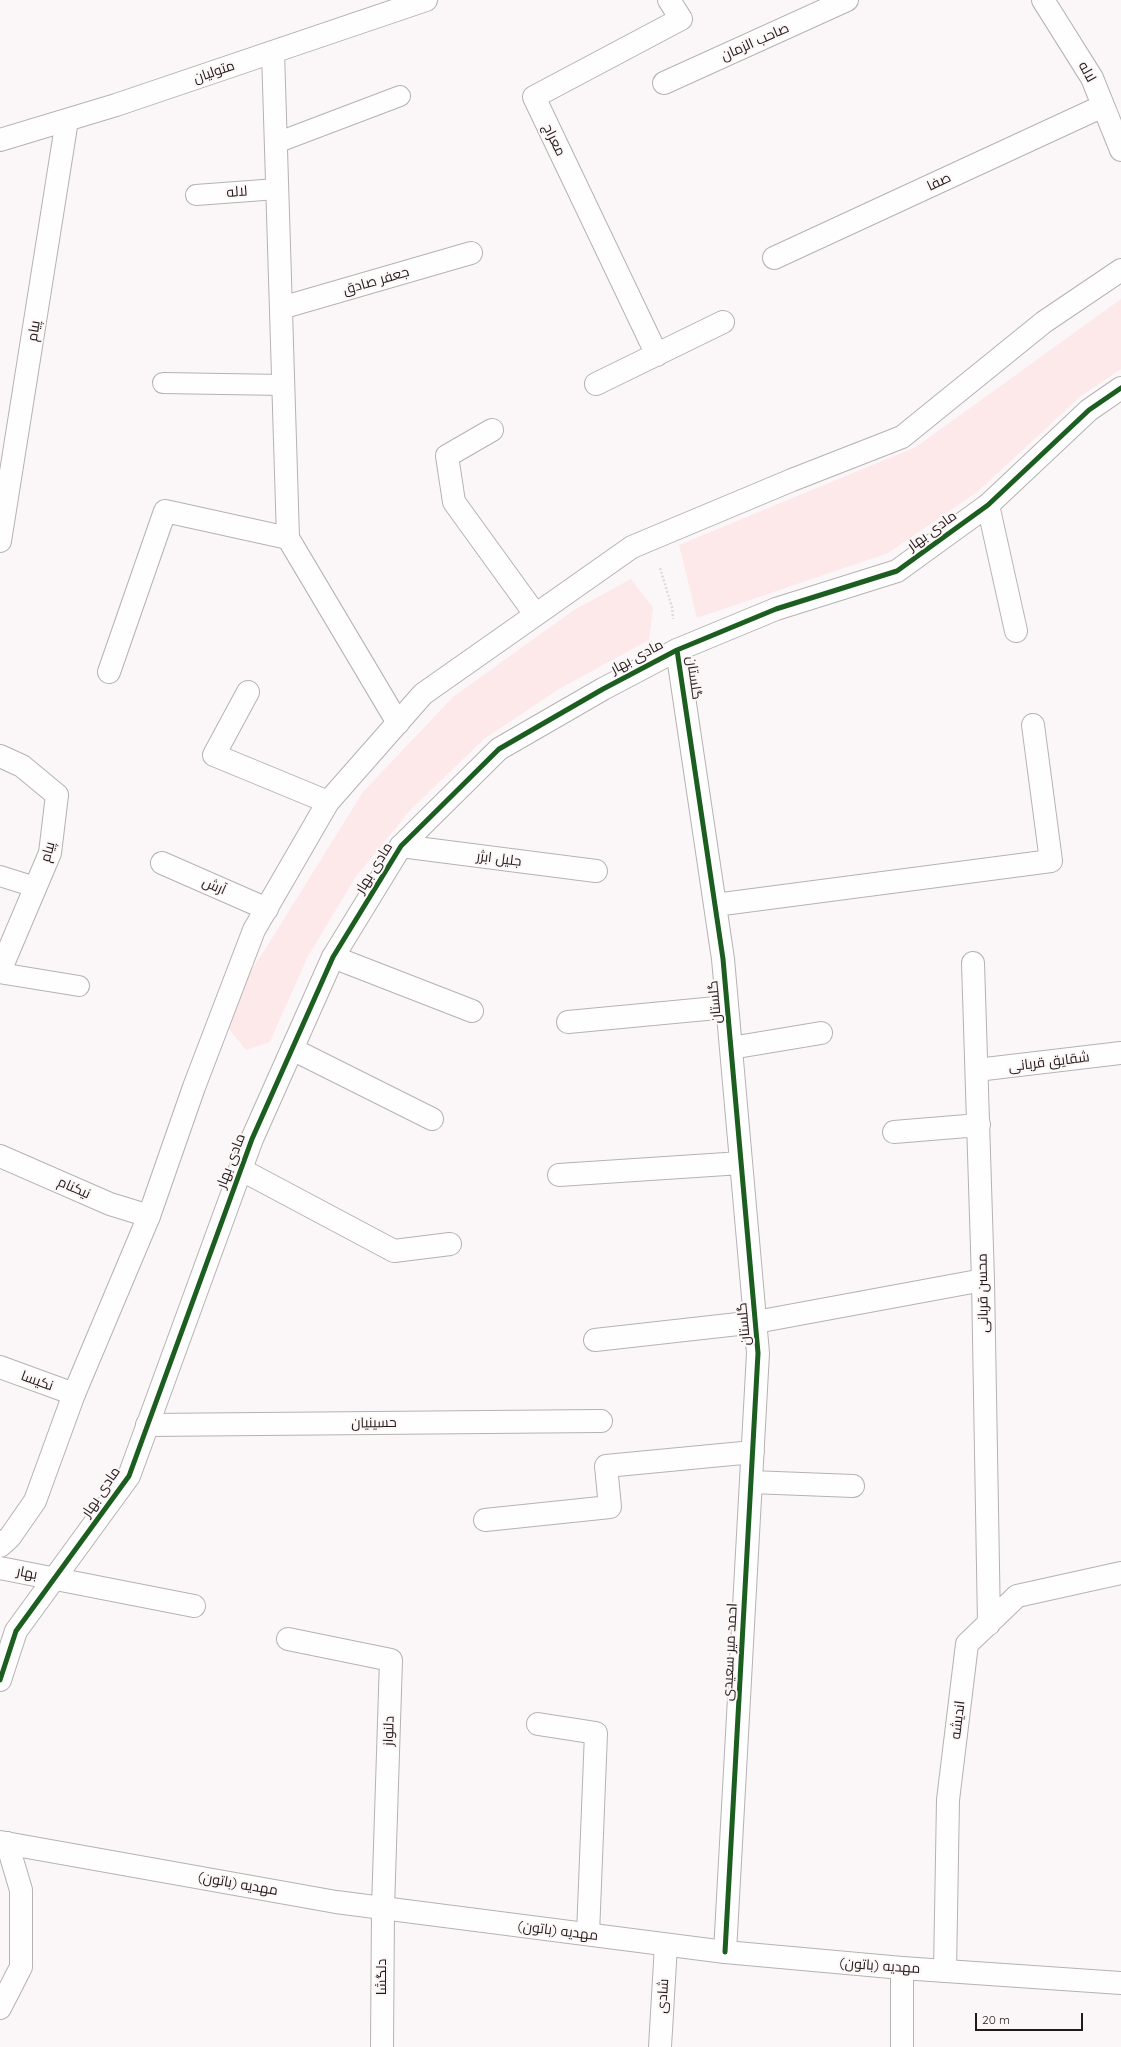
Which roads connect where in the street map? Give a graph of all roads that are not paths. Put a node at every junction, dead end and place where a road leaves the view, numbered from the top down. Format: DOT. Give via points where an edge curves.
graph roads {
  1 [pos="426,0"];
  2 [pos="669,0"];
  3 [pos="846,0"];
  4 [pos="1043,0"];
  5 [pos="273,52"];
  6 [pos="664,83"];
  7 [pos="400,96"];
  8 [pos="1103,106"];
  9 [pos="67,120"];
  10 [pos="0,140"];
  11 [pos="276,143"];
  12 [pos="1121,150"];
  13 [pos="277,189"];
  14 [pos="196,195"];
  15 [pos="472,253"];
  16 [pos="774,258"];
  17 [pos="1121,270"];
  18 [pos="281,308"];
  19 [pos="723,322"];
  20 [pos="657,355"];
  21 [pos="163,383"];
  22 [pos="596,384"];
  23 [pos="284,385"];
  24 [pos="1121,388"];
  25 [pos="492,430"];
  26 [pos="988,505"];
  27 [pos="288,538"];
  28 [pos="0,541"];
  29 [pos="535,614"];
  30 [pos="1016,630"];
  31 [pos="678,650"];
  32 [pos="109,672"];
  33 [pos="248,692"];
  34 [pos="398,723"];
  35 [pos="1033,725"];
  36 [pos="0,756"];
  37 [pos="328,802"];
  38 [pos="401,846"];
  39 [pos="162,863"];
  40 [pos="596,871"];
  41 [pos="0,876"];
  42 [pos="35,887"];
  43 [pos="715,905"];
  44 [pos="267,908"];
  45 [pos="333,957"];
  46 [pos="973,963"];
  47 [pos="0,972"];
  48 [pos="79,986"];
  49 [pos="727,1007"];
  50 [pos="472,1011"];
  51 [pos="568,1022"];
  52 [pos="821,1033"];
  53 [pos="731,1048"];
  54 [pos="292,1049"];
  55 [pos="1121,1054"];
  56 [pos="977,1070"];
  57 [pos="432,1120"];
  58 [pos="979,1125"];
  59 [pos="894,1132"];
  60 [pos="0,1156"];
  61 [pos="741,1163"];
  62 [pos="240,1170"];
  63 [pos="559,1175"];
  64 [pos="149,1216"];
  65 [pos="450,1244"];
  66 [pos="983,1280"];
  67 [pos="756,1322"];
  68 [pos="595,1340"];
  69 [pos="758,1353"];
  70 [pos="0,1367"];
  71 [pos="74,1394"];
  72 [pos="601,1421"];
  73 [pos="147,1425"];
  74 [pos="753,1452"];
  75 [pos="751,1482"];
  76 [pos="853,1486"];
  77 [pos="485,1520"];
  78 [pos="0,1546"];
  79 [pos="0,1568"];
  80 [pos="1121,1573"];
  81 [pos="55,1578"];
  82 [pos="194,1606"];
  83 [pos="988,1624"];
  84 [pos="288,1639"];
  85 [pos="0,1680"];
  86 [pos="538,1724"];
  87 [pos="4,1842"];
  88 [pos="382,1908"];
  89 [pos="588,1934"];
  90 [pos="666,1945"];
  91 [pos="725,1952"];
  92 [pos="902,1968"];
  93 [pos="945,1971"];
  94 [pos="1121,1982"];
  95 [pos="0,2008"];
  96 [pos="382,2047"];
  97 [pos="660,2047"];
  98 [pos="902,2047"];
  1 -- 5 [label="street, متولیان"];
  2 -- 20 [label="street, معراج" via="681,19 534,96"];
  3 -- 6 [label="street, صاحب الزمان"];
  4 -- 8 [label="street, لاله" via="1092,78"];
  5 -- 9 [label="street, متولیان"];
  5 -- 11 [label="street"];
  7 -- 11 [label="lane"];
  8 -- 12 [label="street, لاله"];
  8 -- 16 [label="street, صفا"];
  9 -- 10 [label="street, متولیان"];
  9 -- 28 [label="street, پیام"];
  11 -- 13 [label="street"];
  13 -- 14 [label="lane, لاله"];
  13 -- 18 [label="street"];
  15 -- 18 [label="street, جعفر صادق"];
  17 -- 29 [label="street" via="1044,322 902,437 632,547"];
  18 -- 23 [label="street"];
  19 -- 20 [label="street"];
  20 -- 22 [label="street"];
  21 -- 23 [label="lane"];
  23 -- 27 [label="street"];
  24 -- 26 [label="street, مادی بهار" via="1089,410"];
  25 -- 29 [label="street" via="447,456 454,502"];
  26 -- 30 [label="street"];
  26 -- 31 [label="street, مادی بهار" via="897,570 776,609"];
  27 -- 32 [label="street" via="164,511"];
  27 -- 34 [label="street"];
  29 -- 34 [label="street" via="423,694"];
  31 -- 38 [label="street, مادی بهار" via="603,689 499,749"];
  31 -- 43 [label="street, گلستان"];
  33 -- 37 [label="street" via="214,755"];
  34 -- 37 [label="street"];
  35 -- 43 [label="street" via="1051,861"];
  36 -- 42 [label="street, پیام" via="22,766 57,795 50,853"];
  37 -- 44 [label="street"];
  38 -- 40 [label="street, جلیل ابژر"];
  38 -- 45 [label="street, مادی بهار"];
  39 -- 44 [label="street, آرش"];
  41 -- 42 [label="lane"];
  42 -- 47 [label="street, پیام"];
  43 -- 49 [label="street, گلستان"];
  44 -- 64 [label="street" via="254,930 194,1087"];
  45 -- 50 [label="street"];
  45 -- 54 [label="street, مادی بهار"];
  46 -- 56 [label="street, محسن قربانی"];
  47 -- 48 [label="lane"];
  49 -- 51 [label="street"];
  49 -- 53 [label="street, گلستان"];
  52 -- 53 [label="street"];
  53 -- 61 [label="street, گلستان"];
  54 -- 57 [label="street"];
  54 -- 62 [label="street, مادی بهار"];
  55 -- 56 [label="street, شقایق قربانی"];
  56 -- 58 [label="street, محسن قربانی"];
  58 -- 59 [label="street"];
  58 -- 66 [label="street, محسن قربانی"];
  60 -- 64 [label="street, نیکنام" via="110,1204"];
  61 -- 63 [label="street"];
  61 -- 67 [label="street, گلستان"];
  62 -- 65 [label="street" via="394,1251"];
  62 -- 73 [label="street, مادی بهار"];
  64 -- 71 [label="street"];
  66 -- 67 [label="street"];
  66 -- 83 [label="street, محسن قربانی"];
  67 -- 68 [label="street"];
  67 -- 69 [label="street, گلستان"];
  69 -- 74 [label="street, احمد میر سعیدی"];
  70 -- 71 [label="street, نکیسا"];
  71 -- 78 [label="street" via="36,1501 10,1537"];
  72 -- 73 [label="street, حسینیان"];
  73 -- 81 [label="street, مادی بهار" via="129,1476"];
  74 -- 75 [label="street, احمد میر سعیدی"];
  74 -- 77 [label="street" via="606,1466 610,1507"];
  75 -- 76 [label="street"];
  75 -- 91 [label="street, احمد میر سعیدی"];
  79 -- 81 [label="street, بهار"];
  80 -- 83 [label="street, اندیشه" via="1017,1596"];
  81 -- 82 [label="street, بهار"];
  81 -- 85 [label="street, مادی بهار" via="16,1631"];
  83 -- 93 [label="street, اندیشه" via="968,1644 948,1800"];
  84 -- 88 [label="street, دلنواز" via="391,1660"];
  86 -- 89 [label="street" via="596,1733"];
  87 -- 88 [label="street, مهدیه (باتون)" via="336,1902"];
  87 -- 95 [label="street" via="21,1890 21,1967"];
  88 -- 89 [label="street, مهدیه (باتون)"];
  88 -- 96 [label="street, دلگشا"];
  89 -- 90 [label="street, مهدیه (باتون)"];
  90 -- 91 [label="street, مهدیه (باتون)"];
  90 -- 97 [label="street, شادی"];
  91 -- 92 [label="street, مهدیه (باتون)"];
  92 -- 93 [label="street, مهدیه (باتون)"];
  92 -- 98 [label="street"];
  93 -- 94 [label="street, مهدیه (باتون)"];
}
